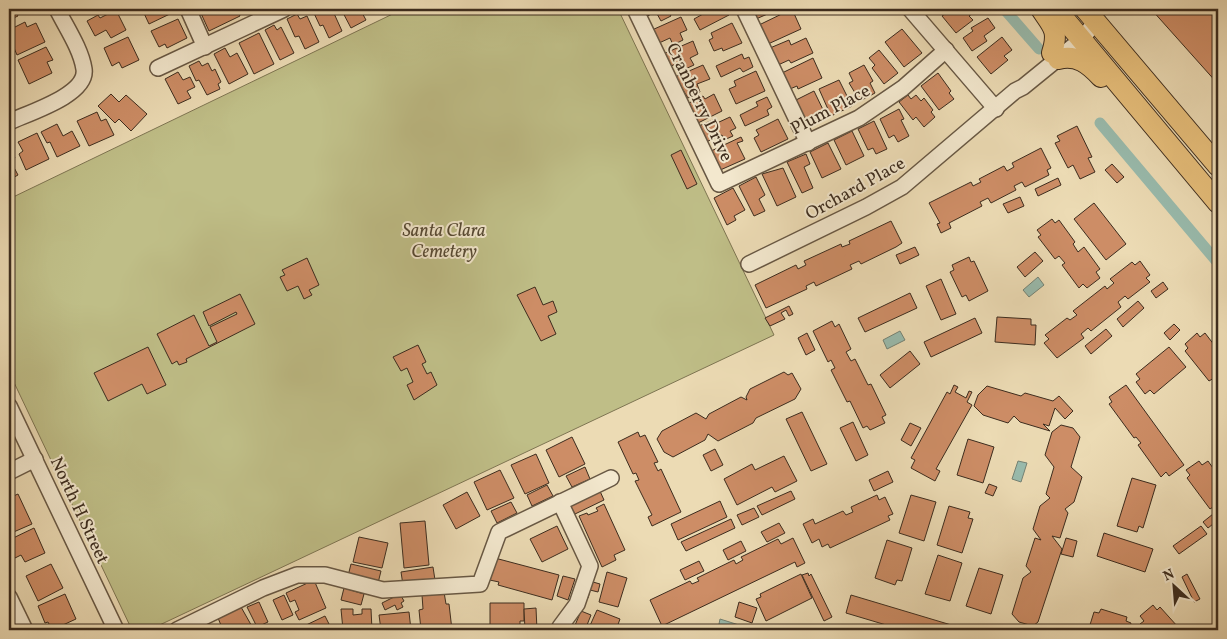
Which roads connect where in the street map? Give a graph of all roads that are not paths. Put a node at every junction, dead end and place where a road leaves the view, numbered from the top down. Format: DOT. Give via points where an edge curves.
graph roads {
  1 [pos="57,9"];
  2 [pos="188,9"];
  3 [pos="284,9"];
  4 [pos="635,9"];
  5 [pos="744,9"];
  6 [pos="910,9"];
  7 [pos="1041,9"];
  8 [pos="1056,9"];
  9 [pos="1091,15"];
  10 [pos="1079,36"];
  11 [pos="205,47"];
  12 [pos="946,50"];
  13 [pos="1055,56"];
  14 [pos="158,68"];
  15 [pos="996,109"];
  16 [pos="9,122"];
  17 [pos="808,143"];
  18 [pos="1170,146"];
  19 [pos="1218,166"];
  20 [pos="719,184"];
  21 [pos="1218,203"];
  22 [pos="749,264"];
  23 [pos="9,406"];
  24 [pos="35,459"];
  25 [pos="9,472"];
  26 [pos="611,478"];
  27 [pos="560,502"];
  28 [pos="9,597"];
  29 [pos="560,627"];
  30 [pos="25,630"];
  31 [pos="116,630"];
  32 [pos="177,630"];
  1 -- 16 [label="street" via="82,62 85,72 82,82 75,90"];
  2 -- 11 [label="street"];
  3 -- 11 [label="street"];
  4 -- 20 [label="street, Cranberry Drive"];
  5 -- 17 [label="street"];
  6 -- 12 [label="street"];
  7 -- 13 [label="main road" via="1054,26"];
  8 -- 10 [label="main road"];
  9 -- 10 [label="street, Orchard Place"];
  9 -- 19 [label="main road"];
  10 -- 13 [label="street, Orchard Place"];
  10 -- 18 [label="main road"];
  11 -- 14 [label="street"];
  12 -- 15 [label="street"];
  12 -- 17 [label="street, Plum Place" via="880,105"];
  13 -- 15 [label="street, Orchard Place"];
  13 -- 18 [label="main road" via="1086,62"];
  15 -- 22 [label="street, Orchard Place" via="902,187 866,208"];
  17 -- 20 [label="street, Plum Place"];
  18 -- 21 [label="main road"];
  23 -- 24 [label="street, North H Street"];
  24 -- 25 [label="street"];
  24 -- 31 [label="street, North H Street"];
  26 -- 27 [label="street"];
  27 -- 29 [label="street" via="590,566 577,604"];
  27 -- 32 [label="street" via="499,532 480,584 383,590 324,575 297,575"];
  28 -- 30 [label="street"];
}
